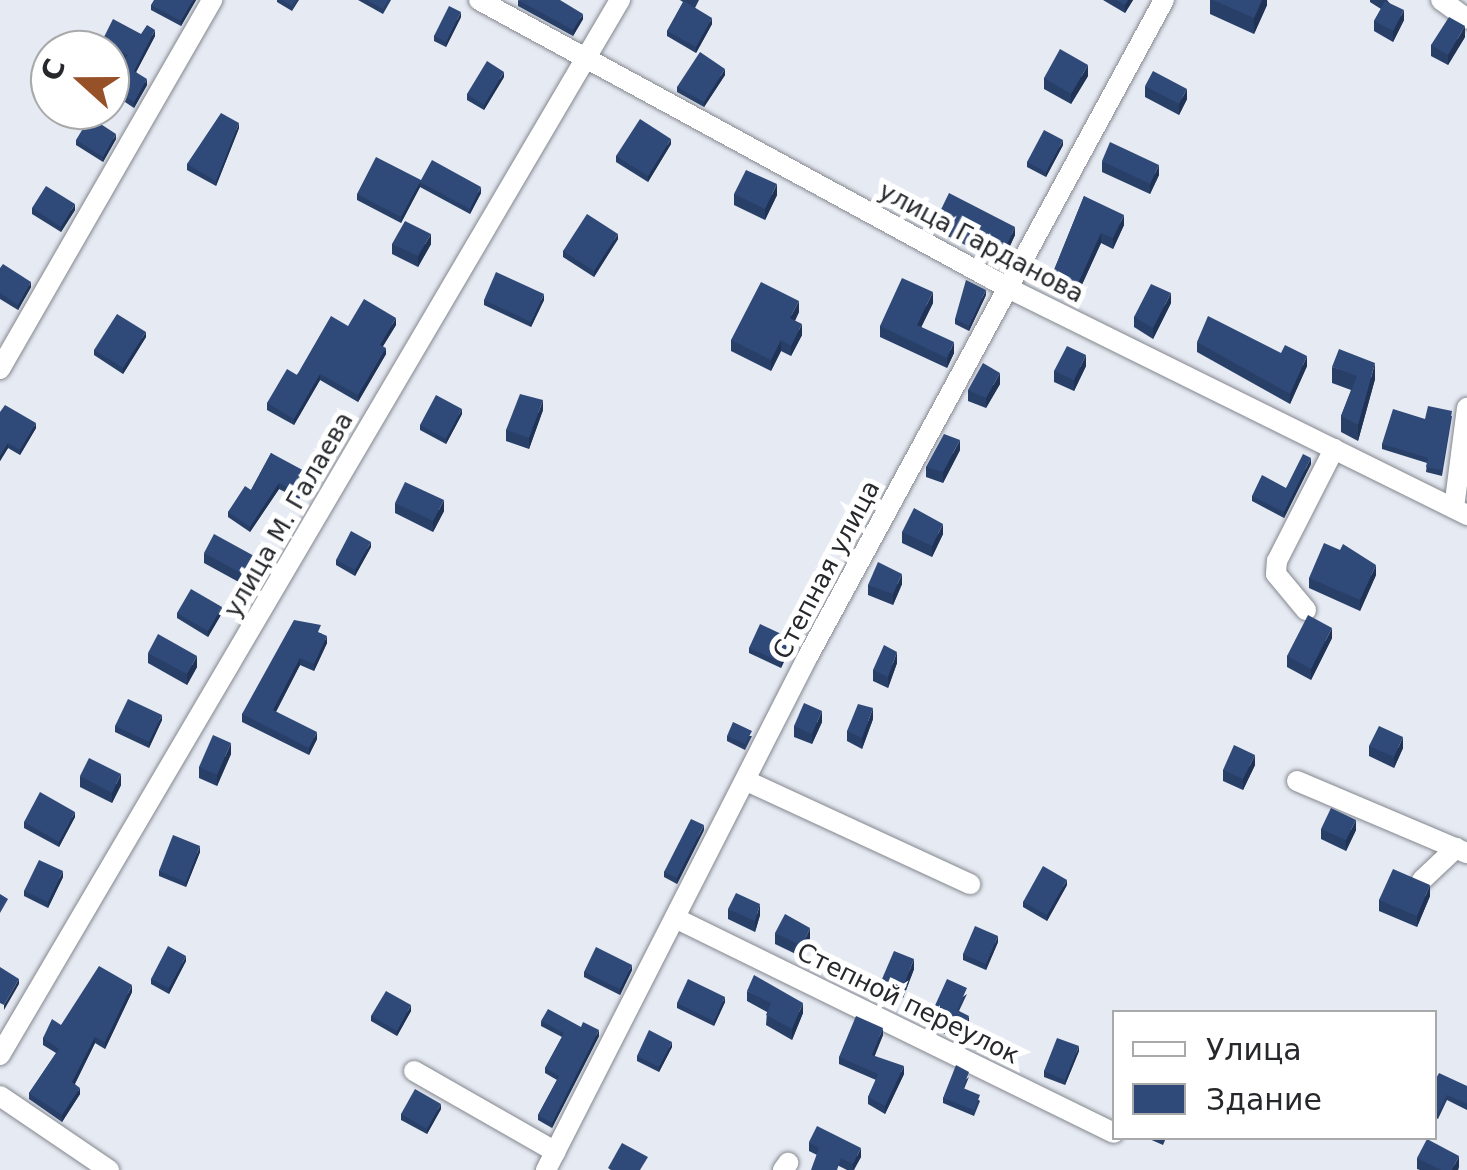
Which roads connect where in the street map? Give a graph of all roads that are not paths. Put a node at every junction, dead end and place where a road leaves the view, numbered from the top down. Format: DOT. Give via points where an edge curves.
graph roads {
  1 [pos="212,0"];
  2 [pos="480,0"];
  3 [pos="620,0"];
  4 [pos="1164,0"];
  5 [pos="1441,0"];
  6 [pos="1467,20"];
  7 [pos="586,60"];
  8 [pos="1012,290"];
  9 [pos="0,370"];
  10 [pos="1467,408"];
  11 [pos="1334,449"];
  12 [pos="1460,512"];
  13 [pos="1306,610"];
  14 [pos="748,781"];
  15 [pos="1297,781"];
  16 [pos="1461,850"];
  17 [pos="1422,880"];
  18 [pos="970,884"];
  19 [pos="680,920"];
  20 [pos="0,1055"];
  21 [pos="414,1071"];
  22 [pos="0,1096"];
  23 [pos="1112,1132"];
  24 [pos="551,1161"];
  25 [pos="109,1170"];
  1 -- 9 [label="street"];
  2 -- 7 [label="street, улица Гарданова"];
  3 -- 7 [label="street, улица М. Галаева"];
  4 -- 8 [label="street, Степная улица"];
  5 -- 6 [label="street"];
  7 -- 8 [label="street, улица Гарданова"];
  7 -- 20 [label="street, улица М. Галаева"];
  8 -- 11 [label="street, улица Гарданова"];
  8 -- 14 [label="street, Степная улица" via="851,577"];
  10 -- 12 [label="street"];
  11 -- 12 [label="street, улица Гарданова"];
  11 -- 13 [label="street" via="1277,561 1276,574"];
  14 -- 18 [label="street"];
  14 -- 19 [label="street, Степная улица"];
  15 -- 16 [label="street"];
  16 -- 17 [label="street"];
  19 -- 23 [label="street, Степной переулок"];
  19 -- 24 [label="street, Степная улица"];
  21 -- 24 [label="street"];
  22 -- 25 [label="street"];
}
